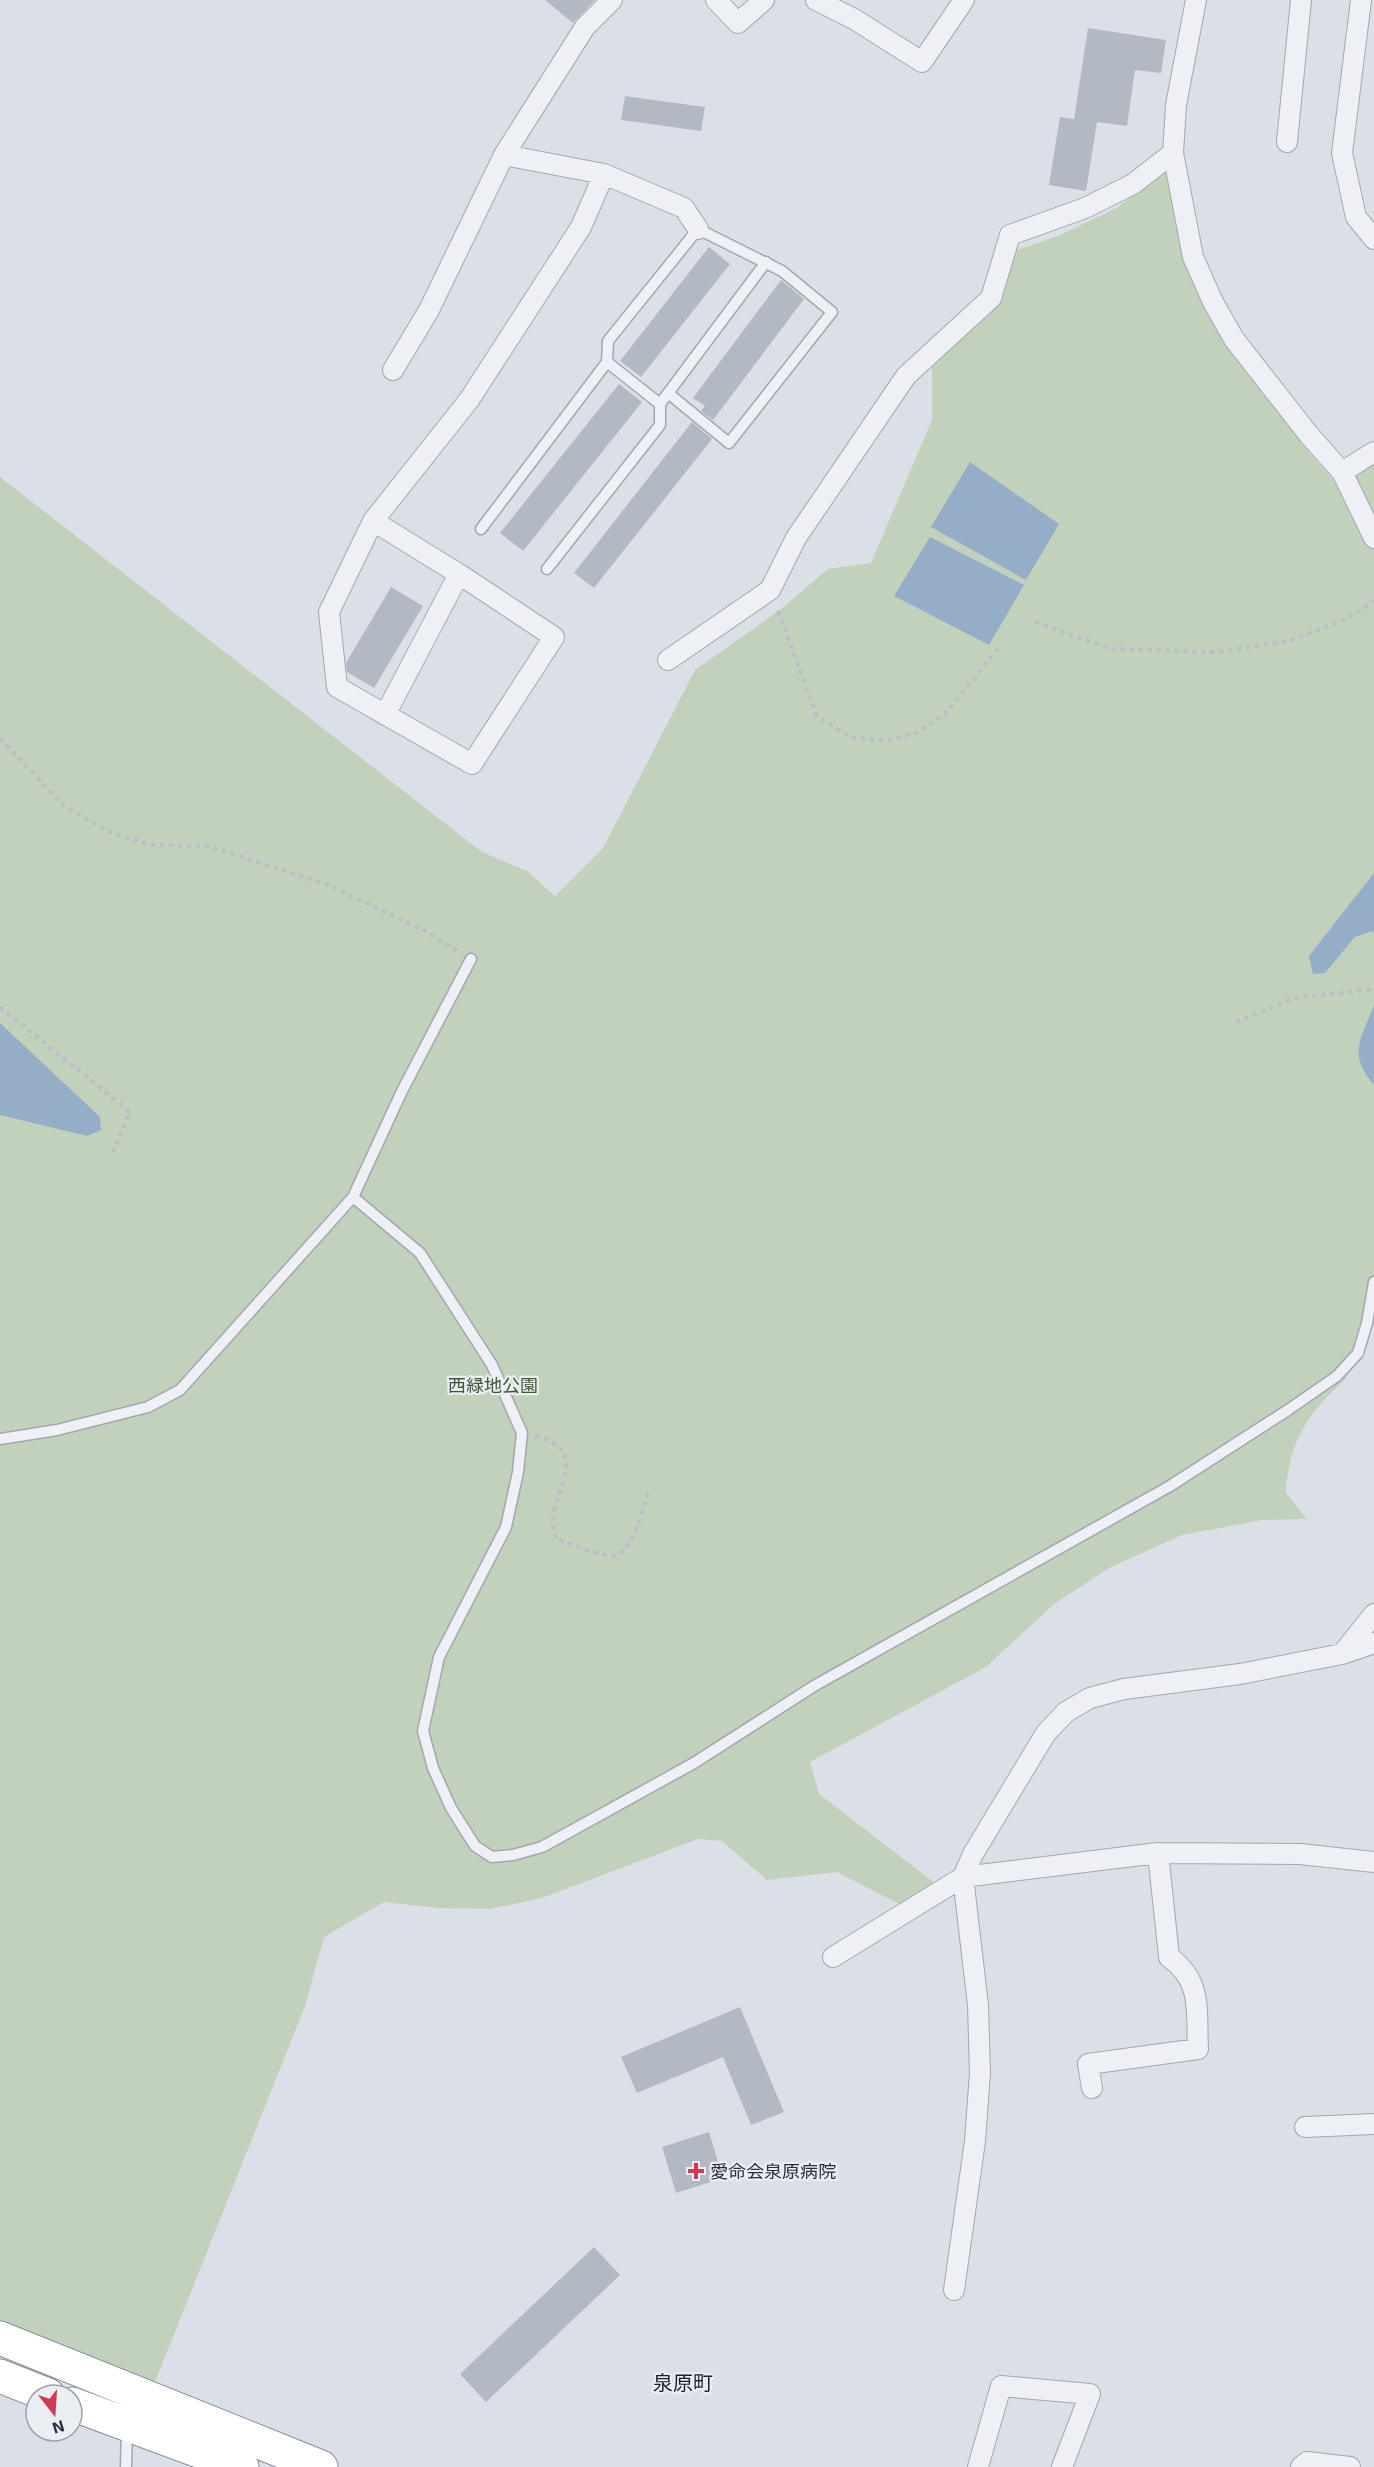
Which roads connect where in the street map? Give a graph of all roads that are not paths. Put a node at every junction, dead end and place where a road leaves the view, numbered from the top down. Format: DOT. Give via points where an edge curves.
graph roads {
  1 [pos="612,0"];
  2 [pos="716,0"];
  3 [pos="764,0"];
  4 [pos="816,0"];
  5 [pos="964,0"];
  6 [pos="1196,0"];
  7 [pos="1301,0"];
  8 [pos="1361,0"];
  9 [pos="1287,142"];
  10 [pos="1173,153"];
  11 [pos="504,155"];
  12 [pos="604,174"];
  13 [pos="698,229"];
  14 [pos="1374,239"];
  15 [pos="766,262"];
  16 [pos="607,362"];
  17 [pos="393,370"];
  18 [pos="668,393"];
  19 [pos="660,404"];
  20 [pos="1374,452"];
  21 [pos="1342,472"];
  22 [pos="373,521"];
  23 [pos="481,529"];
  24 [pos="1374,538"];
  25 [pos="547,569"];
  26 [pos="459,574"];
  27 [pos="668,660"];
  28 [pos="385,715"];
  29 [pos="471,959"];
  30 [pos="353,1197"];
  31 [pos="1374,1282"];
  32 [pos="0,1439"];
  33 [pos="1374,1614"];
  34 [pos="1374,1643"];
  35 [pos="1342,1654"];
  36 [pos="1158,1853"];
  37 [pos="1374,1862"];
  38 [pos="963,1877"];
  39 [pos="833,1957"];
  40 [pos="1092,2088"];
  41 [pos="1374,2124"];
  42 [pos="1305,2127"];
  43 [pos="954,2290"];
  44 [pos="0,2338"];
  45 [pos="0,2376"];
  46 [pos="24,2386"];
  47 [pos="84,2409"];
  48 [pos="127,2427"];
  49 [pos="126,2467"];
  50 [pos="242,2467"];
  51 [pos="321,2467"];
  52 [pos="978,2467"];
  53 [pos="1062,2467"];
  54 [pos="1301,2467"];
  55 [pos="1350,2467"];
  1 -- 11 [label="street" via="585,27"];
  2 -- 3 [label="street" via="738,23"];
  4 -- 5 [label="street" via="922,62"];
  6 -- 10 [label="street" via="1176,105"];
  7 -- 9 [label="street"];
  8 -- 14 [label="street" via="1342,153 1356,217"];
  10 -- 21 [label="street" via="1193,257 1213,302 1234,339"];
  10 -- 27 [label="street" via="1133,184 1105,199 1010,235 991,298 906,376 796,538 770,590"];
  11 -- 12 [label="street"];
  11 -- 17 [label="street" via="429,310"];
  12 -- 13 [label="street" via="684,208"];
  12 -- 22 [label="street" via="581,227 469,400"];
  13 -- 15 [label="lane"];
  13 -- 16 [label="lane" via="608,341"];
  15 -- 18 [label="lane"];
  15 -- 18 [label="lane" via="832,312 729,443"];
  16 -- 19 [label="lane"];
  16 -- 23 [label="lane"];
  18 -- 19 [label="lane"];
  19 -- 25 [label="lane" via="660,425"];
  20 -- 21 [label="street"];
  21 -- 24 [label="street"];
  22 -- 26 [label="street"];
  22 -- 28 [label="street" via="329,612 338,687"];
  26 -- 28 [label="street"];
  26 -- 28 [label="street" via="554,637 472,764"];
  29 -- 30 [label="lane" via="402,1091"];
  30 -- 31 [label="lane" via="420,1253 492,1365 522,1433 506,1527 439,1657 423,1731 433,1768 452,1808 475,1846 492,1857 542,1847 684,1769 814,1686 1170,1486 1278,1416 1337,1376 1358,1353"];
  30 -- 32 [label="lane" via="180,1390 148,1407 57,1430"];
  33 -- 35 [label="street"];
  34 -- 35 [label="street"];
  35 -- 38 [label="street" via="1089,1698 1066,1712 1046,1733"];
  36 -- 37 [label="street" via="1300,1854"];
  36 -- 38 [label="street"];
  36 -- 40 [label="street" via="1169,1957 1183,1967 1194,1986 1198,2049 1088,2064"];
  38 -- 39 [label="street"];
  38 -- 43 [label="street" via="978,2005 980,2073 975,2141"];
  41 -- 42 [label="street"];
  44 -- 51 [label="highway"];
  45 -- 46 [label="highway"];
  47 -- 48 [label="highway"];
  48 -- 49 [label="lane"];
  48 -- 50 [label="highway"];
  52 -- 53 [label="street" via="1001,2386 1090,2394"];
  54 -- 55 [label="street" via="1306,2462"];
}
